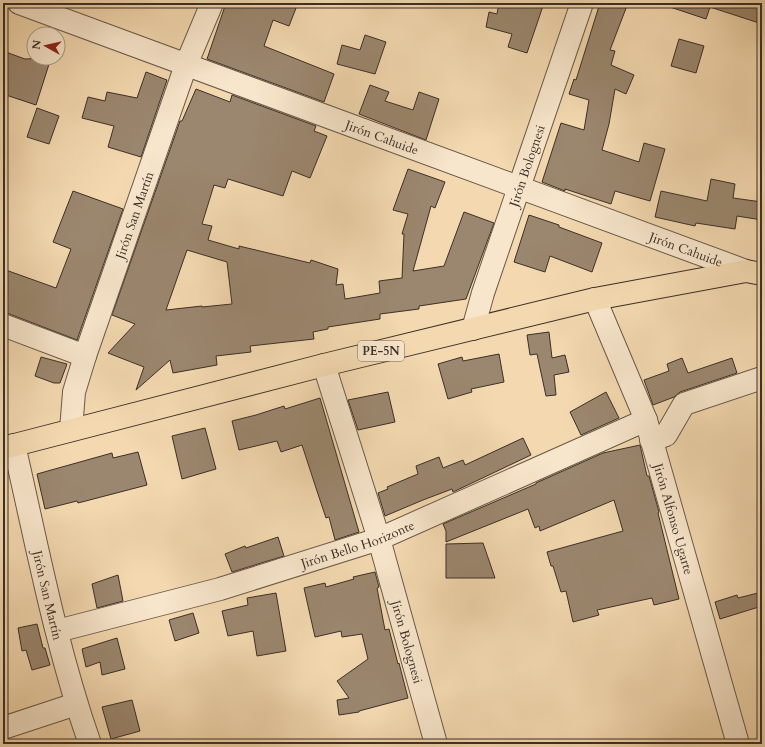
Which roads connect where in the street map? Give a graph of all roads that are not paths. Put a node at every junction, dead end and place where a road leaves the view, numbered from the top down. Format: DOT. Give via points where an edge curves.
graph roads {
  1 [pos="19,3"];
  2 [pos="212,3"];
  3 [pos="582,3"];
  4 [pos="186,66"];
  5 [pos="519,188"];
  6 [pos="754,273"];
  7 [pos="595,299"];
  8 [pos="3,325"];
  9 [pos="473,329"];
  10 [pos="85,356"];
  11 [pos="324,365"];
  12 [pos="762,378"];
  13 [pos="71,430"];
  14 [pos="649,430"];
  15 [pos="8,446"];
  16 [pos="379,539"];
  17 [pos="57,631"];
  18 [pos="76,704"];
  19 [pos="3,728"];
  20 [pos="90,744"];
  21 [pos="436,744"];
  22 [pos="738,744"];
  1 -- 4 [label="street, Jirón Cahuide"];
  2 -- 4 [label="street, Jirón San Martín"];
  3 -- 5 [label="street, Jirón Bolognesi"];
  4 -- 5 [label="street, Jirón Cahuide"];
  4 -- 10 [label="street, Jirón San Martín"];
  5 -- 6 [label="street, Jirón Cahuide"];
  5 -- 9 [label="street, Jirón Bolognesi"];
  6 -- 7 [label="highway, PE-5N"];
  7 -- 9 [label="highway, PE-5N"];
  7 -- 14 [label="street, Jirón Alfonso Ugarte"];
  8 -- 10 [label="street"];
  9 -- 11 [label="highway, PE-5N"];
  10 -- 13 [label="street, Jirón San Martín" via="74,392"];
  11 -- 13 [label="highway, PE-5N"];
  11 -- 16 [label="street, Jirón Bolognesi"];
  12 -- 14 [label="street, Jirón Bello Horizonte" via="684,404 666,435"];
  13 -- 15 [label="highway, PE-5N"];
  14 -- 16 [label="street, Jirón Bello Horizonte"];
  14 -- 22 [label="street, Jirón Alfonso Ugarte"];
  15 -- 17 [label="street, Jirón San Martín"];
  16 -- 17 [label="street, Jirón Bello Horizonte" via="220,589"];
  16 -- 21 [label="street, Jirón Bolognesi"];
  17 -- 18 [label="street, Jirón San Martín"];
  18 -- 19 [label="street"];
  18 -- 20 [label="street, Jirón San Martín"];
}
